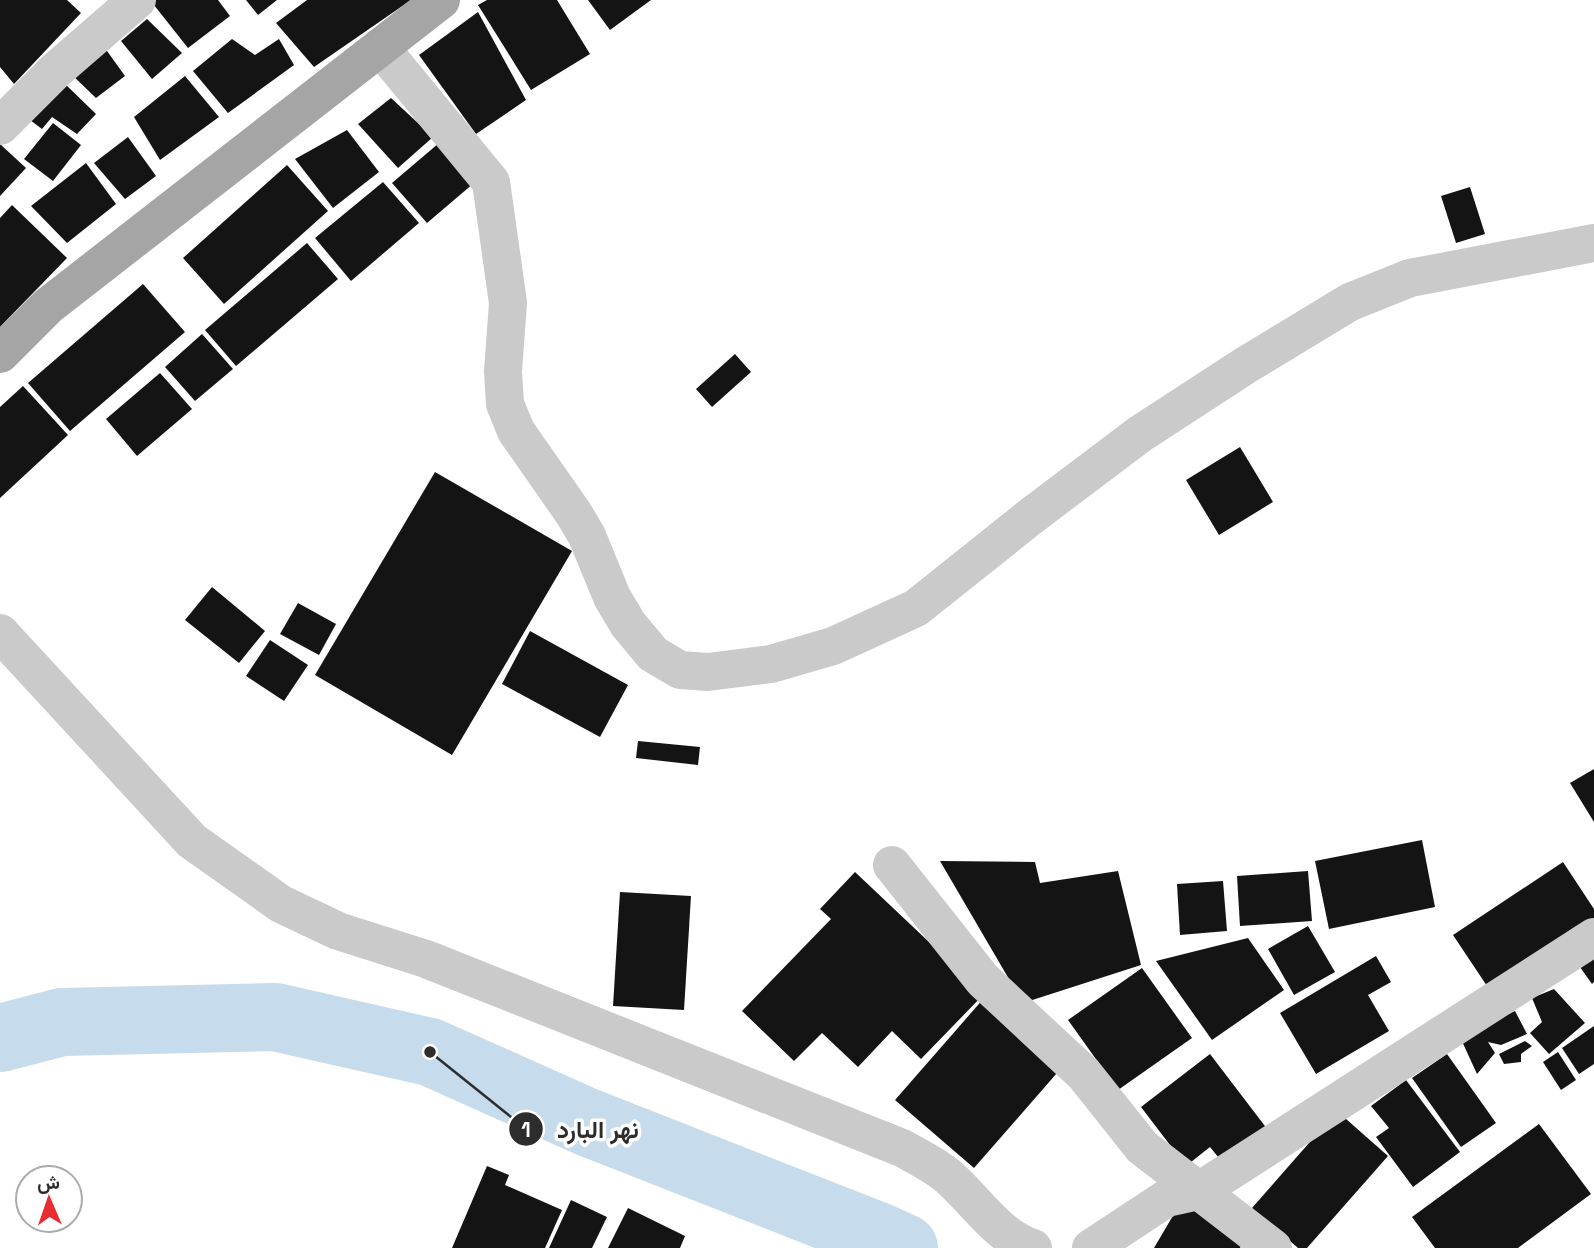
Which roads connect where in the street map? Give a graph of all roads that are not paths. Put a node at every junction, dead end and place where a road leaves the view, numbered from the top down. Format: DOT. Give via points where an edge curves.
graph roads {
  1 [pos="137,0"];
  2 [pos="441,0"];
  3 [pos="380,47"];
  4 [pos="0,126"];
  5 [pos="1594,243"];
  6 [pos="0,354"];
  7 [pos="0,634"];
  8 [pos="892,865"];
  9 [pos="1594,937"];
  10 [pos="1199,1191"];
  11 [pos="1033,1248"];
  12 [pos="1091,1248"];
  13 [pos="1273,1248"];
  1 -- 4 [label="street"];
  2 -- 3 [label="main road"];
  3 -- 5 [label="street" via="491,182 508,303 505,404 516,431 587,536 628,624 653,654 680,670 708,672 771,664 833,646 916,608 1140,435 1350,302 1410,278"];
  3 -- 6 [label="main road" via="48,306"];
  7 -- 11 [label="street" via="192,841 281,904 902,1148 947,1175 1004,1234"];
  8 -- 10 [label="street" via="983,980 1084,1074 1142,1147"];
  9 -- 10 [label="street"];
  10 -- 12 [label="street" via="1167,1198"];
  10 -- 13 [label="street"];
}
